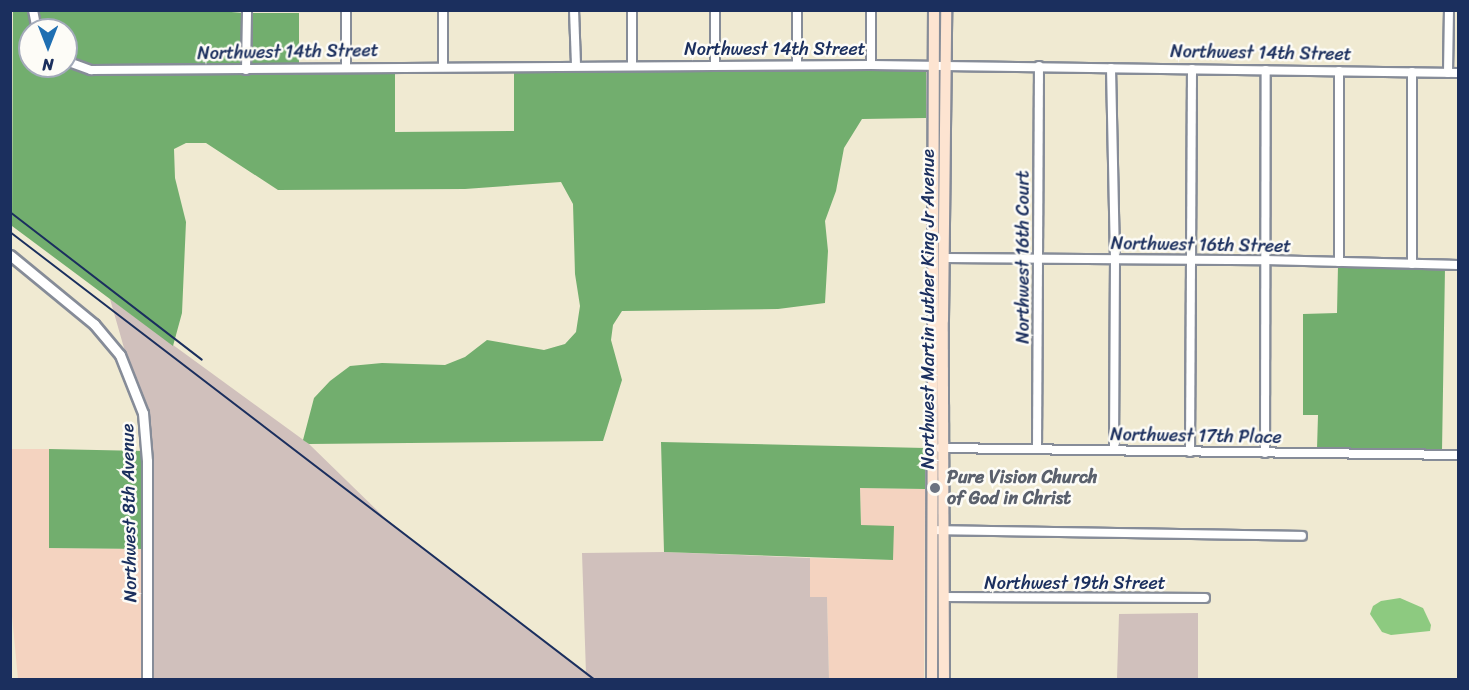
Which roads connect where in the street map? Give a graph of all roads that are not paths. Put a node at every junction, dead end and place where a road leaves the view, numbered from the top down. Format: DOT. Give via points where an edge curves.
graph roads {
  1 [pos="247,10"];
  2 [pos="346,10"];
  3 [pos="443,10"];
  4 [pos="574,10"];
  5 [pos="632,10"];
  6 [pos="715,10"];
  7 [pos="797,10"];
  8 [pos="871,10"];
  9 [pos="934,10"];
  10 [pos="946,10"];
  11 [pos="1449,10"];
  12 [pos="78,65"];
  13 [pos="576,65"];
  14 [pos="632,65"];
  15 [pos="797,65"];
  16 [pos="871,65"];
  17 [pos="443,66"];
  18 [pos="715,66"];
  19 [pos="939,66"];
  20 [pos="1039,66"];
  21 [pos="346,68"];
  22 [pos="1112,68"];
  23 [pos="1192,69"];
  24 [pos="246,70"];
  25 [pos="1266,70"];
  26 [pos="1339,71"];
  27 [pos="1412,72"];
  28 [pos="1448,73"];
  29 [pos="1458,73"];
  30 [pos="10,255"];
  31 [pos="944,258"];
  32 [pos="1038,259"];
  33 [pos="1115,259"];
  34 [pos="1191,260"];
  35 [pos="1265,260"];
  36 [pos="1339,262"];
  37 [pos="1412,264"];
  38 [pos="1458,265"];
  39 [pos="932,448"];
  40 [pos="945,448"];
  41 [pos="1037,448"];
  42 [pos="1114,450"];
  43 [pos="1190,452"];
  44 [pos="1265,453"];
  45 [pos="1458,454"];
  46 [pos="932,530"];
  47 [pos="945,530"];
  48 [pos="1302,536"];
  49 [pos="944,597"];
  50 [pos="1205,598"];
  51 [pos="147,680"];
  52 [pos="932,680"];
  53 [pos="944,680"];
  1 -- 24 [label="street"];
  2 -- 21 [label="street"];
  3 -- 17 [label="street"];
  4 -- 13 [label="street"];
  5 -- 14 [label="street"];
  6 -- 18 [label="street"];
  7 -- 15 [label="street"];
  8 -- 16 [label="street"];
  9 -- 19 [label="main road, Northwest Martin Luther King Jr Avenue"];
  10 -- 19 [label="main road, Northwest Martin Luther King Jr Avenue"];
  11 -- 28 [label="street"];
  12 -- 24 [label="street, Northwest 14th Street" via="91,70"];
  13 -- 14 [label="street, Northwest 14th Street"];
  13 -- 17 [label="street, Northwest 14th Street"];
  14 -- 18 [label="street, Northwest 14th Street"];
  15 -- 16 [label="street, Northwest 14th Street"];
  15 -- 18 [label="street, Northwest 14th Street"];
  16 -- 19 [label="street, Northwest 14th Street"];
  17 -- 21 [label="street, Northwest 14th Street"];
  19 -- 20 [label="street, Northwest 14th Street"];
  19 -- 31 [label="main road, Northwest Martin Luther King Jr Avenue"];
  19 -- 39 [label="main road, Northwest Martin Luther King Jr Avenue"];
  20 -- 22 [label="street, Northwest 14th Street"];
  20 -- 32 [label="street, Northwest 16th Court"];
  21 -- 24 [label="street, Northwest 14th Street"];
  22 -- 23 [label="street, Northwest 14th Street"];
  22 -- 33 [label="street"];
  23 -- 25 [label="street, Northwest 14th Street"];
  23 -- 34 [label="street"];
  25 -- 26 [label="street, Northwest 14th Street"];
  25 -- 35 [label="street"];
  26 -- 27 [label="street, Northwest 14th Street"];
  26 -- 36 [label="street"];
  27 -- 28 [label="street, Northwest 14th Street"];
  27 -- 37 [label="street"];
  28 -- 29 [label="street, Northwest 14th Street"];
  30 -- 51 [label="street, Northwest 8th Avenue" via="94,324 120,355 134,386 144,423 147,461"];
  31 -- 32 [label="street, Northwest 16th Street"];
  31 -- 40 [label="main road, Northwest Martin Luther King Jr Avenue"];
  32 -- 33 [label="street, Northwest 16th Street"];
  32 -- 41 [label="street, Northwest 16th Court"];
  33 -- 34 [label="street, Northwest 16th Street"];
  33 -- 42 [label="street"];
  34 -- 35 [label="street, Northwest 16th Street"];
  34 -- 43 [label="street"];
  35 -- 36 [label="street, Northwest 16th Street"];
  35 -- 44 [label="street"];
  36 -- 37 [label="street, Northwest 16th Street"];
  37 -- 38 [label="street, Northwest 16th Street"];
  39 -- 40 [label="street, Northwest 17th Place"];
  39 -- 46 [label="main road, Northwest Martin Luther King Jr Avenue"];
  40 -- 41 [label="street, Northwest 17th Place"];
  40 -- 47 [label="main road, Northwest Martin Luther King Jr Avenue"];
  41 -- 42 [label="street, Northwest 17th Place"];
  42 -- 43 [label="street, Northwest 17th Place"];
  43 -- 44 [label="street, Northwest 17th Place"];
  44 -- 45 [label="street, Northwest 17th Place"];
  46 -- 47 [label="street"];
  46 -- 52 [label="main road, Northwest Martin Luther King Jr Avenue"];
  47 -- 48 [label="street"];
  47 -- 49 [label="main road, Northwest Martin Luther King Jr Avenue"];
  49 -- 50 [label="street, Northwest 19th Street"];
  49 -- 53 [label="main road, Northwest Martin Luther King Jr Avenue"];
}
